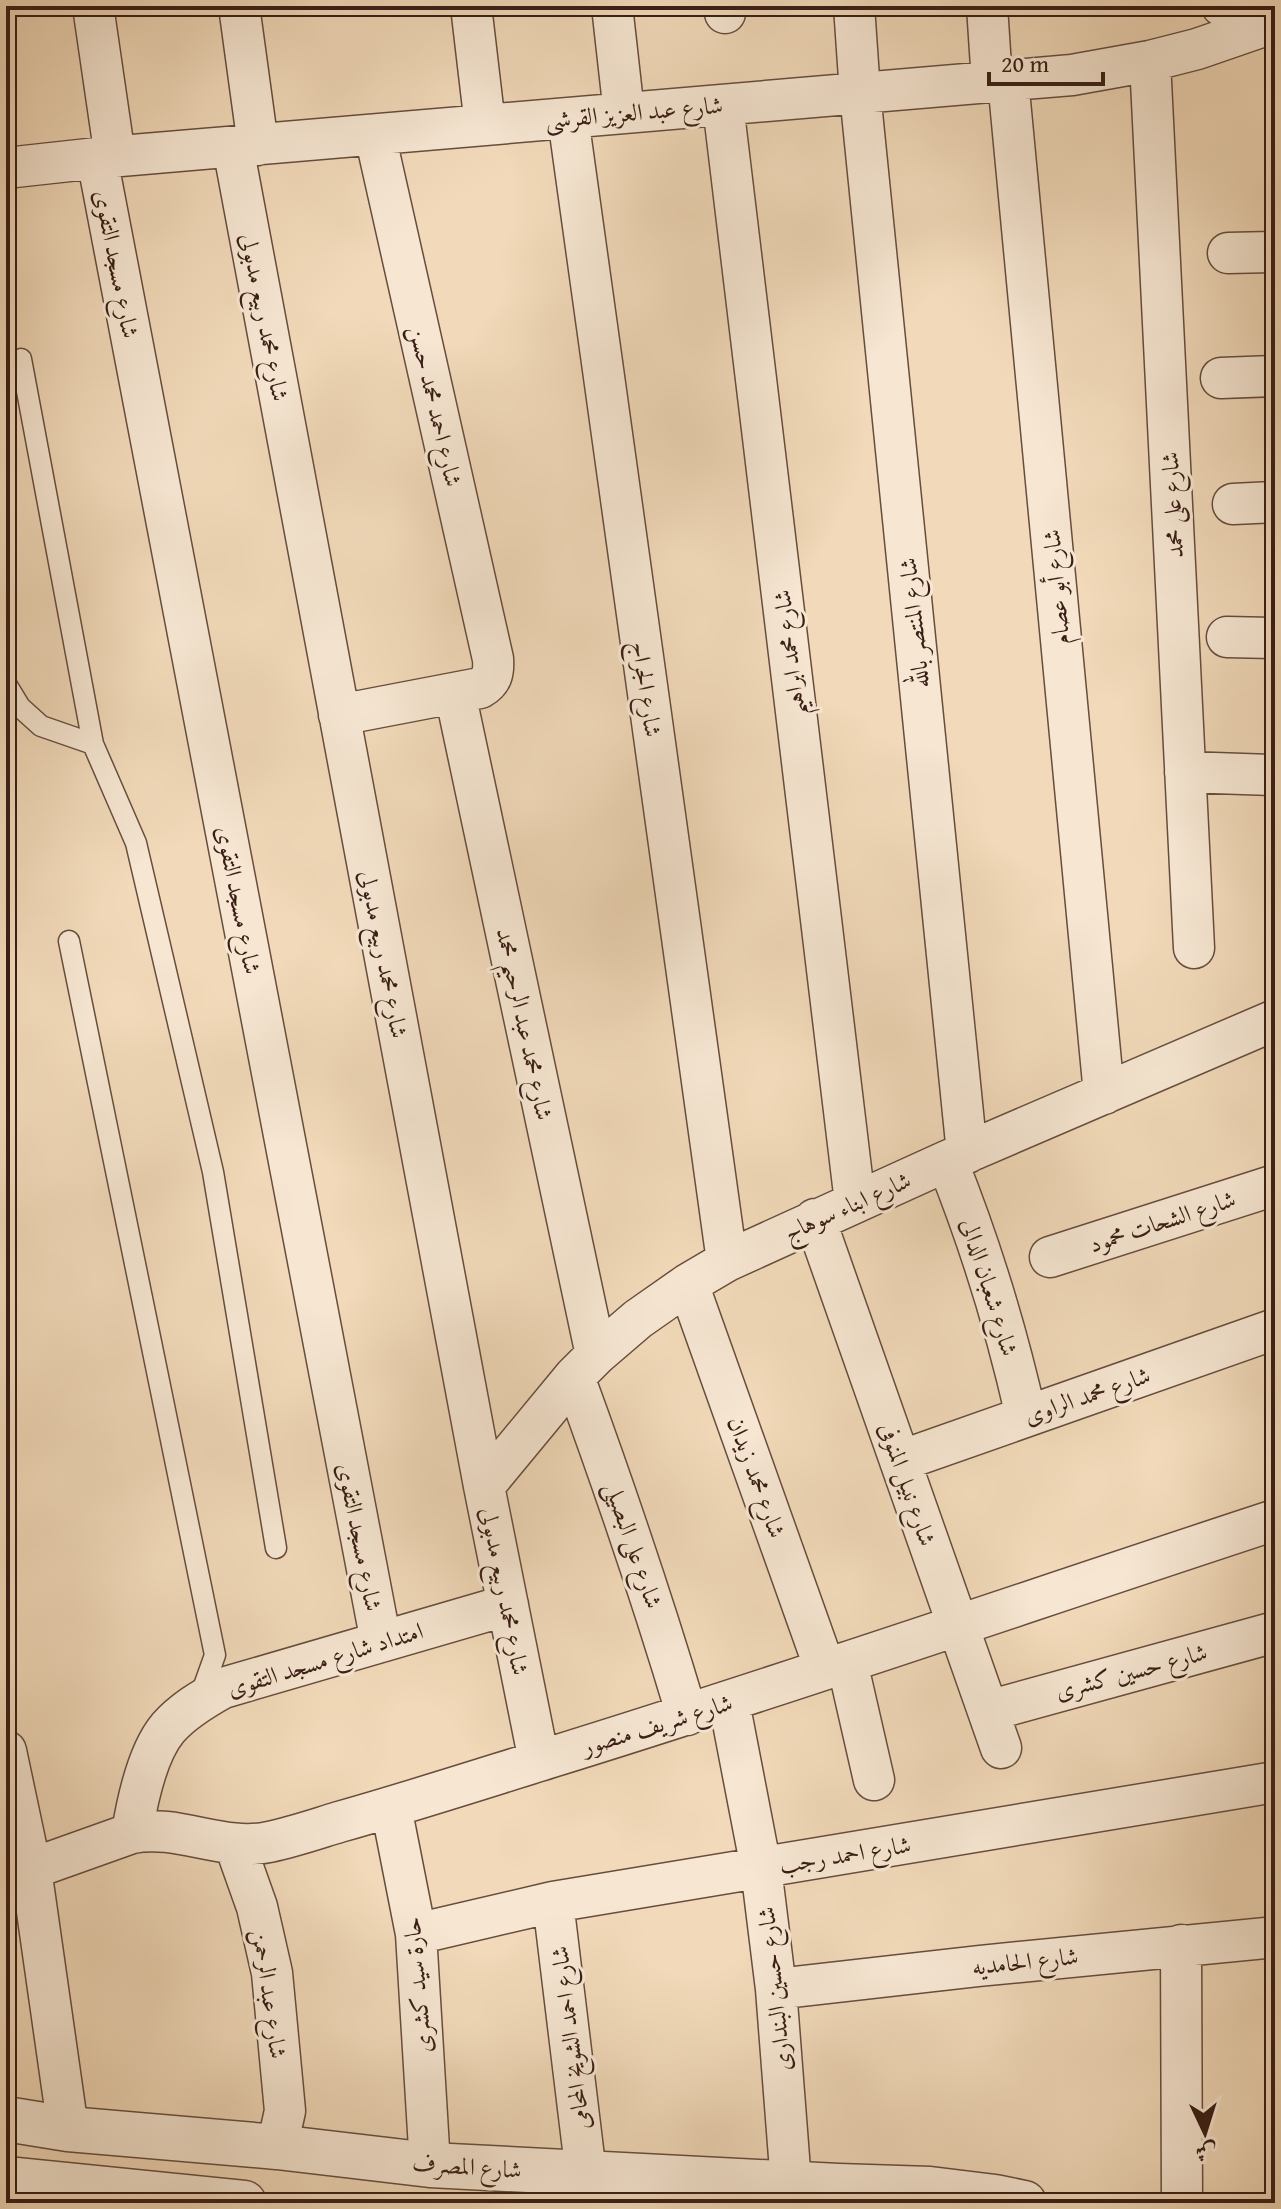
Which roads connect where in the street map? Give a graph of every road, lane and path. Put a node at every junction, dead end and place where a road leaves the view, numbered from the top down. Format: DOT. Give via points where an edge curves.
graph roads {
  1 [pos="93,6"];
  2 [pos="239,6"];
  3 [pos="471,6"];
  4 [pos="612,6"];
  5 [pos="854,6"];
  6 [pos="987,6"];
  7 [pos="1251,19"];
  8 [pos="1150,61"];
  9 [pos="1000,81"];
  10 [pos="860,93"];
  11 [pos="723,105"];
  12 [pos="624,113"];
  13 [pos="568,118"];
  14 [pos="485,125"];
  15 [pos="375,135"];
  16 [pos="246,146"];
  17 [pos="106,158"];
  18 [pos="6,168"];
  19 [pos="1275,252"];
  20 [pos="1228,253"];
  21 [pos="21,359"];
  22 [pos="1275,376"];
  23 [pos="1221,378"];
  24 [pos="1275,502"];
  25 [pos="1233,504"];
  26 [pos="1227,637"];
  27 [pos="1275,638"];
  28 [pos="6,684"];
  29 [pos="455,693"];
  30 [pos="339,715"];
  31 [pos="93,744"];
  32 [pos="1185,772"];
  33 [pos="1275,775"];
  34 [pos="69,941"];
  35 [pos="1194,948"];
  36 [pos="1275,1020"];
  37 [pos="1104,1094"];
  38 [pos="957,1157"];
  39 [pos="1275,1185"];
  40 [pos="855,1202"];
  41 [pos="815,1219"];
  42 [pos="1050,1257"];
  43 [pos="727,1261"];
  44 [pos="688,1284"];
  45 [pos="1275,1329"];
  46 [pos="585,1366"];
  47 [pos="1026,1416"];
  48 [pos="900,1461"];
  49 [pos="484,1486"];
  50 [pos="1275,1520"];
  51 [pos="276,1548"];
  52 [pos="508,1605"];
  53 [pos="957,1624"];
  54 [pos="1275,1632"];
  55 [pos="381,1642"];
  56 [pos="836,1666"];
  57 [pos="199,1701"];
  58 [pos="729,1702"];
  59 [pos="988,1711"];
  60 [pos="687,1715"];
  61 [pos="1001,1748"];
  62 [pos="6,1751"];
  63 [pos="539,1761"];
  64 [pos="874,1780"];
  65 [pos="1275,1782"];
  66 [pos="391,1807"];
  67 [pos="132,1833"];
  68 [pos="235,1845"];
  69 [pos="761,1868"];
  70 [pos="31,1869"];
  71 [pos="553,1902"];
  72 [pos="416,1934"];
  73 [pos="1275,1937"];
  74 [pos="1181,1945"];
  75 [pos="776,1989"];
  76 [pos="6,2119"];
  77 [pos="68,2129"];
  78 [pos="277,2147"];
  79 [pos="430,2165"];
  80 [pos="586,2174"];
  81 [pos="6,2179"];
  82 [pos="791,2183"];
  83 [pos="63,2195"];
  84 [pos="837,2195"];
  85 [pos="242,2203"];
  86 [pos="1024,2203"];
  87 [pos="1182,2203"];
  1 -- 17 [label="street, شارع مسجد التقوى"];
  2 -- 16 [label="street, شارع محمد ربيع مدبولى"];
  3 -- 14 [label="street"];
  4 -- 12 [label="street"];
  5 -- 10 [label="street, شارع المنتصر بالله"];
  6 -- 9 [label="street, شارع أبو عصام"];
  7 -- 8 [label="street, شارع عبد العزيز القرشى" via="1197,49"];
  8 -- 9 [label="street, شارع عبد العزيز القرشى"];
  8 -- 32 [label="street, شارع على محمد"];
  9 -- 10 [label="street, شارع عبد العزيز القرشى"];
  9 -- 37 [label="street, شارع أبو عصام"];
  10 -- 11 [label="street, شارع عبد العزيز القرشى"];
  10 -- 38 [label="street, شارع المنتصر بالله"];
  11 -- 12 [label="street, شارع عبد العزيز القرشى"];
  11 -- 40 [label="street, شارع محمد ابراهيم"];
  12 -- 13 [label="street, شارع عبد العزيز القرشى"];
  13 -- 14 [label="street, شارع عبد العزيز القرشى"];
  13 -- 43 [label="street, شارع الجراج"];
  14 -- 15 [label="street, شارع عبد العزيز القرشى"];
  15 -- 16 [label="street, شارع عبد العزيز القرشى"];
  15 -- 29 [label="street, شارع احمد محمد حسن" via="493,659 491,678 480,688"];
  16 -- 17 [label="street, شارع عبد العزيز القرشى"];
  16 -- 30 [label="street, شارع محمد ربيع مدبولى"];
  17 -- 18 [label="street, شارع عبد العزيز القرشى"];
  17 -- 55 [label="street, شارع مسجد التقوى"];
  19 -- 20 [label="street"];
  21 -- 31 [label="lane"];
  22 -- 23 [label="street"];
  24 -- 25 [label="street"];
  26 -- 27 [label="street"];
  28 -- 31 [label="lane" via="41,726"];
  29 -- 30 [label="street"];
  29 -- 46 [label="street, شارع محمد عبد الرحيم محمد"];
  30 -- 49 [label="street, شارع محمد ربيع مدبولى"];
  31 -- 51 [label="lane" via="136,843 213,1172"];
  32 -- 33 [label="street"];
  32 -- 35 [label="street, شارع على محمد"];
  34 -- 57 [label="lane" via="215,1655"];
  36 -- 37 [label="street, شارع ابناء سوهاج"];
  37 -- 38 [label="street, شارع ابناء سوهاج"];
  38 -- 40 [label="street, شارع ابناء سوهاج"];
  38 -- 47 [label="street, شارع شعبان الدالى"];
  39 -- 42 [label="street, شارع الشحات محمود"];
  40 -- 41 [label="street, شارع ابناء سوهاج"];
  41 -- 43 [label="street, شارع ابناء سوهاج"];
  41 -- 48 [label="street, شارع نبيل المنوفى"];
  43 -- 44 [label="street, شارع ابناء سوهاج"];
  44 -- 46 [label="street, شارع ابناء سوهاج"];
  44 -- 56 [label="street, شارع محمد زيدان"];
  45 -- 47 [label="street, شارع محمد الراوى"];
  46 -- 49 [label="street, شارع ابناء سوهاج"];
  46 -- 60 [label="street, شارع على البصيلى" via="615,1489"];
  47 -- 48 [label="street, شارع محمد الراوى"];
  48 -- 53 [label="street, شارع نبيل المنوفى"];
  49 -- 52 [label="street, شارع محمد ربيع مدبولى"];
  50 -- 53 [label="street, شارع شريف منصور"];
  52 -- 55 [label="street, امتداد شارع مسجد التقوى"];
  52 -- 63 [label="street, شارع محمد ربيع مدبولى"];
  53 -- 56 [label="street, شارع شريف منصور"];
  53 -- 59 [label="street, شارع نبيل المنوفى"];
  54 -- 59 [label="street, شارع حسين كشرى"];
  55 -- 57 [label="street, امتداد شارع مسجد التقوى" via="223,1688"];
  56 -- 58 [label="street, شارع شريف منصور"];
  56 -- 64 [label="street, شارع محمد زيدان"];
  57 -- 67 [label="street, امتداد شارع مسجد التقوى" via="167,1730 150,1762"];
  58 -- 60 [label="street, شارع شريف منصور"];
  58 -- 69 [label="street, شارع حسين البندارى"];
  59 -- 61 [label="street, شارع نبيل المنوفى"];
  60 -- 63 [label="street, شارع شريف منصور"];
  62 -- 70 [label="street"];
  63 -- 66 [label="street, شارع شريف منصور"];
  65 -- 69 [label="street, شارع احمد رجب"];
  66 -- 68 [label="street, شارع شريف منصور" via="268,1842"];
  66 -- 72 [label="street, حارة سيد كشرى"];
  67 -- 68 [label="street, شارع شريف منصور" via="166,1831"];
  67 -- 70 [label="street, شارع شريف منصور"];
  68 -- 78 [label="street, شارع عبد الرحمن" via="272,1973 285,2111"];
  69 -- 71 [label="street, شارع احمد رجب"];
  69 -- 75 [label="street, شارع حسين البندارى"];
  70 -- 77 [label="street"];
  71 -- 72 [label="street, شارع احمد رجب"];
  71 -- 80 [label="street, شارع احمد الشويخ المحامى"];
  72 -- 79 [label="street, حارة سيد كشرى"];
  73 -- 74 [label="street, شارع الحامديه"];
  74 -- 75 [label="street, شارع الحامديه"];
  74 -- 87 [label="street"];
  75 -- 82 [label="street, شارع حسين البندارى"];
  76 -- 77 [label="street, شارع المصرف"];
  77 -- 78 [label="street, شارع المصرف"];
  78 -- 79 [label="street, شارع المصرف"];
  79 -- 80 [label="street, شارع المصرف"];
  80 -- 82 [label="street, شارع المصرف"];
  81 -- 83 [label="street"];
  82 -- 84 [label="street, شارع المصرف"];
  83 -- 85 [label="street"];
  84 -- 86 [label="street, شارع المصرف" via="930,2189"];
}
